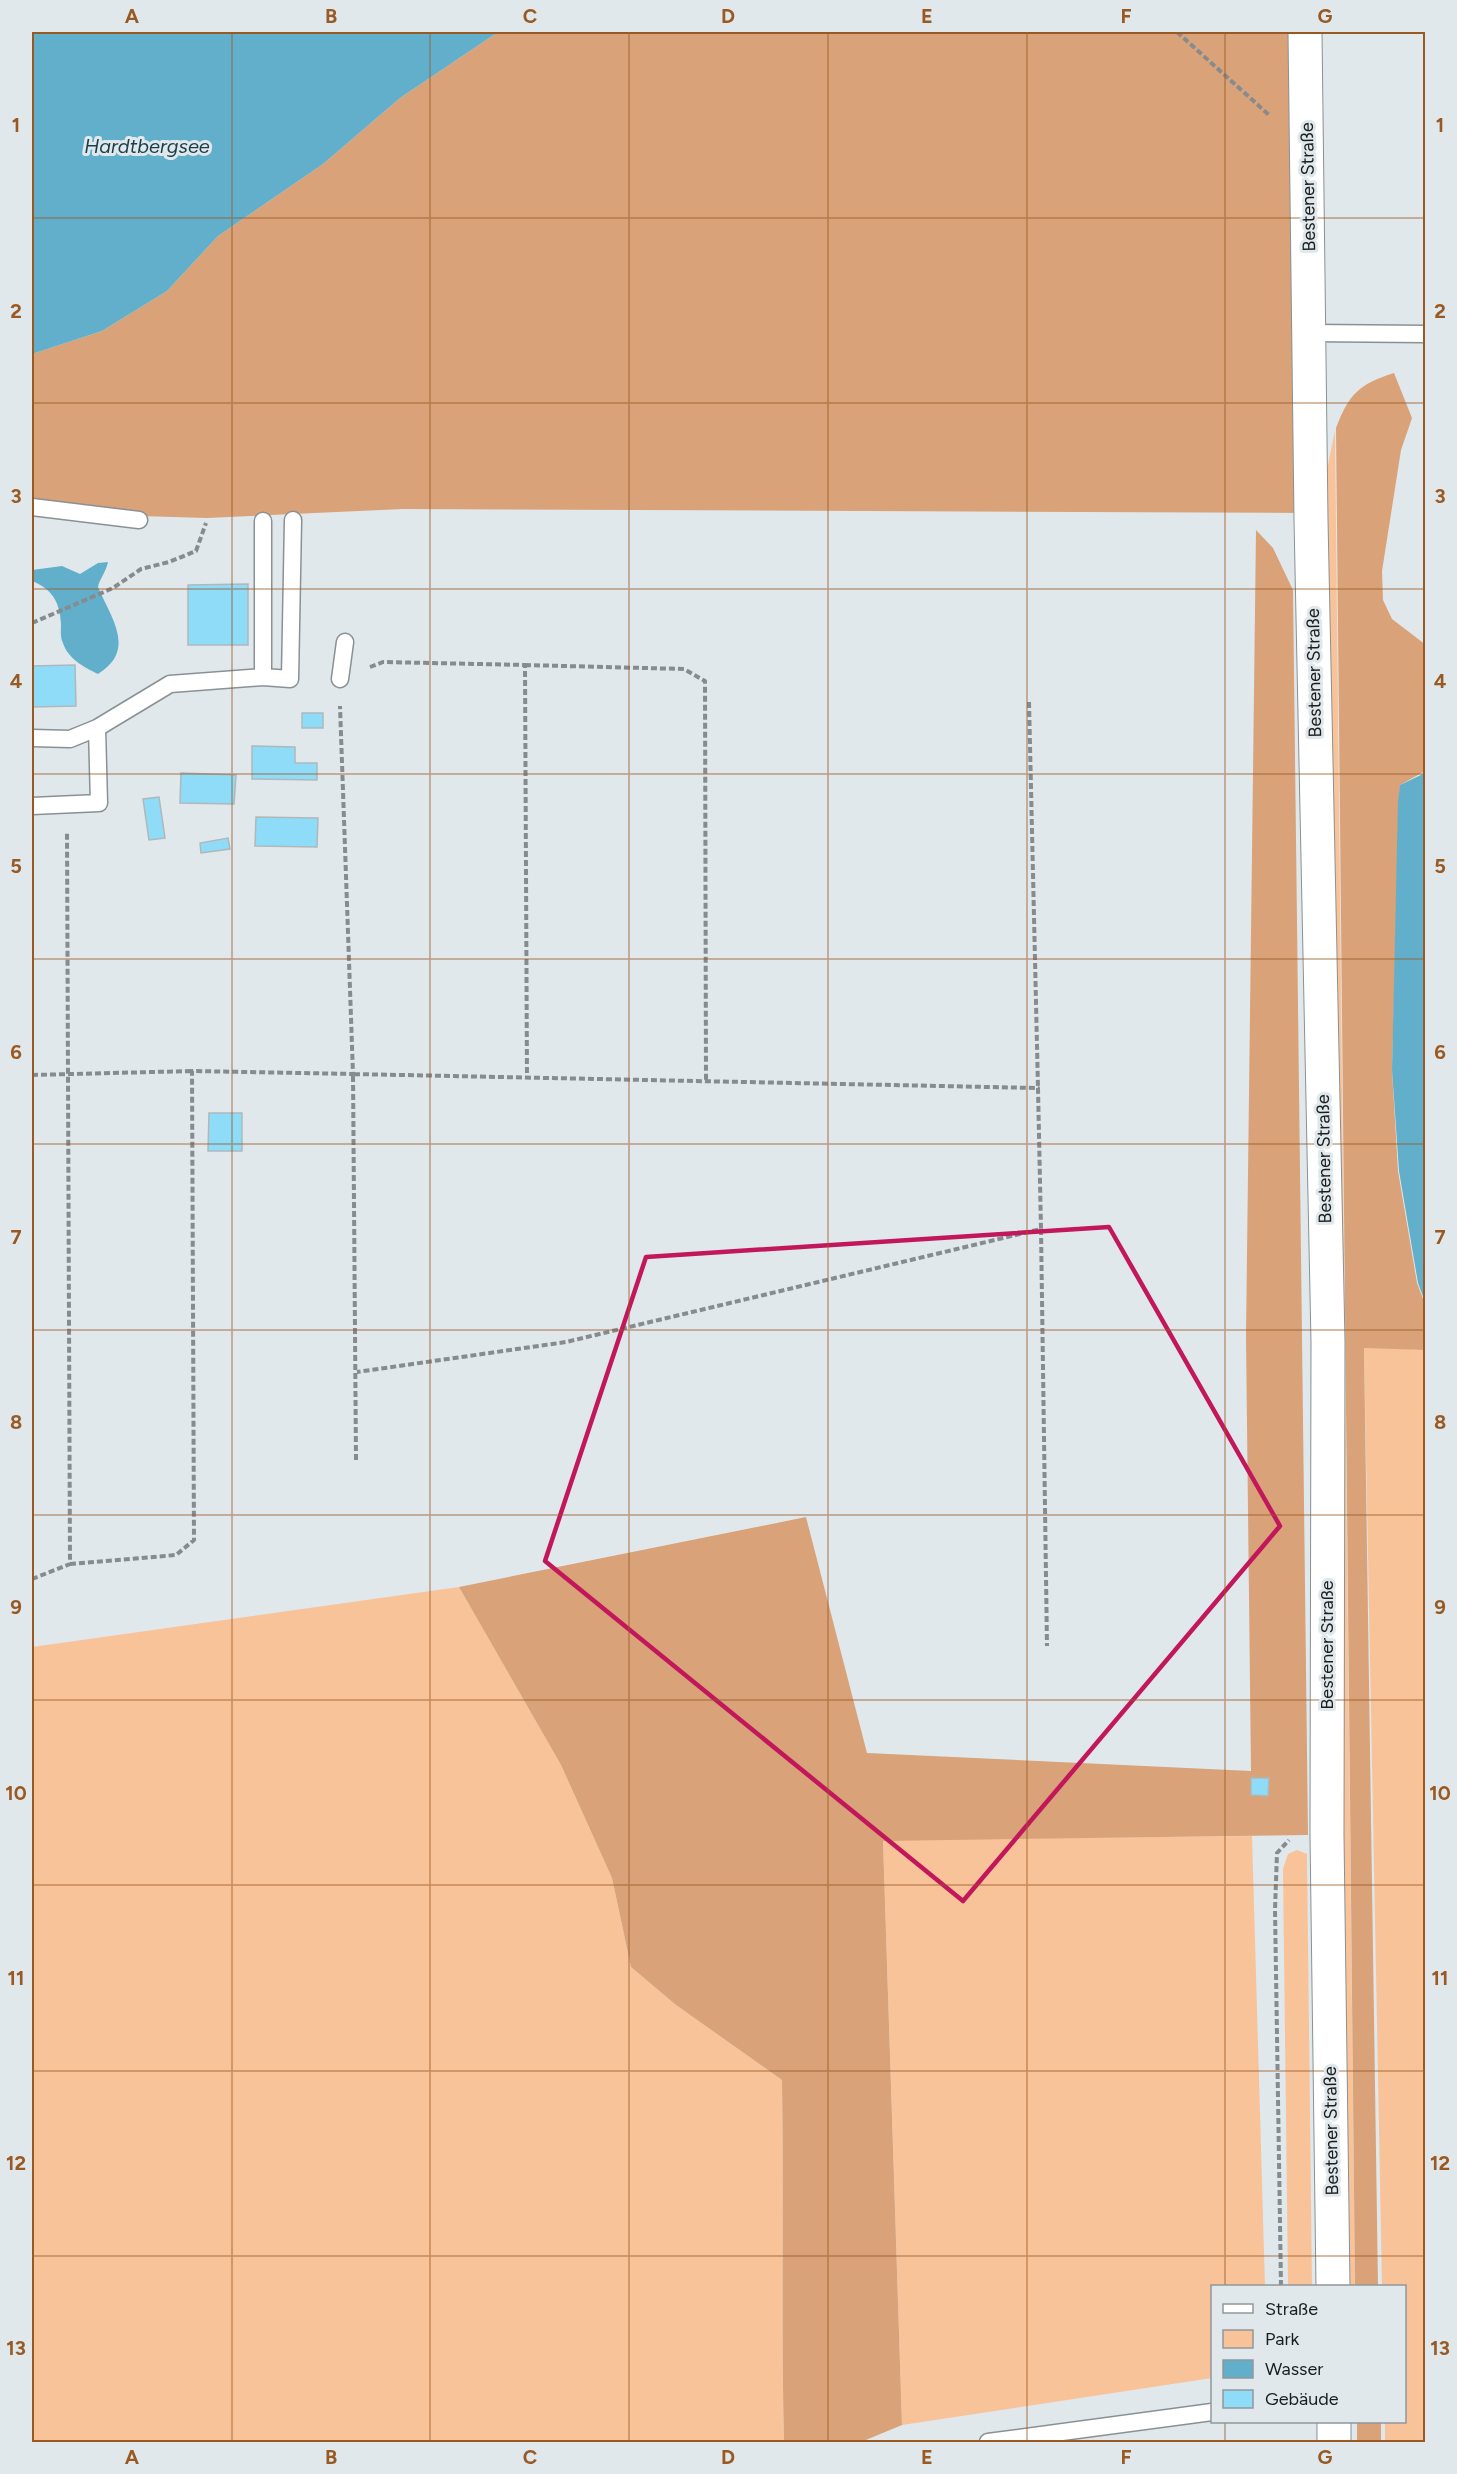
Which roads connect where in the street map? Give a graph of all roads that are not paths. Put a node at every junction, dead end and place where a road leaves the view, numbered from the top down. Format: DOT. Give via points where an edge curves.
graph roads {
  1 [pos="1305,32"];
  2 [pos="1310,333"];
  3 [pos="1425,334"];
  4 [pos="32,507"];
  5 [pos="139,520"];
  6 [pos="293,520"];
  7 [pos="263,521"];
  8 [pos="345,642"];
  9 [pos="263,677"];
  10 [pos="340,679"];
  11 [pos="98,728"];
  12 [pos="32,738"];
  13 [pos="32,806"];
  14 [pos="1333,2285"];
  15 [pos="1211,2412"];
  16 [pos="1334,2423"];
  17 [pos="988,2442"];
  18 [pos="1334,2442"];
  1 -- 2 [label="street, Bestener Straße"];
  2 -- 3 [label="lane"];
  2 -- 14 [label="street, Bestener Straße" via="1328,1342 1327,1835"];
  4 -- 5 [label="lane"];
  6 -- 9 [label="lane" via="290,679"];
  7 -- 9 [label="lane"];
  8 -- 10 [label="lane"];
  9 -- 11 [label="lane" via="170,684"];
  11 -- 12 [label="lane" via="70,739"];
  11 -- 13 [label="lane" via="99,803"];
  15 -- 17 [label="lane"];
  16 -- 18 [label="street"];
}
